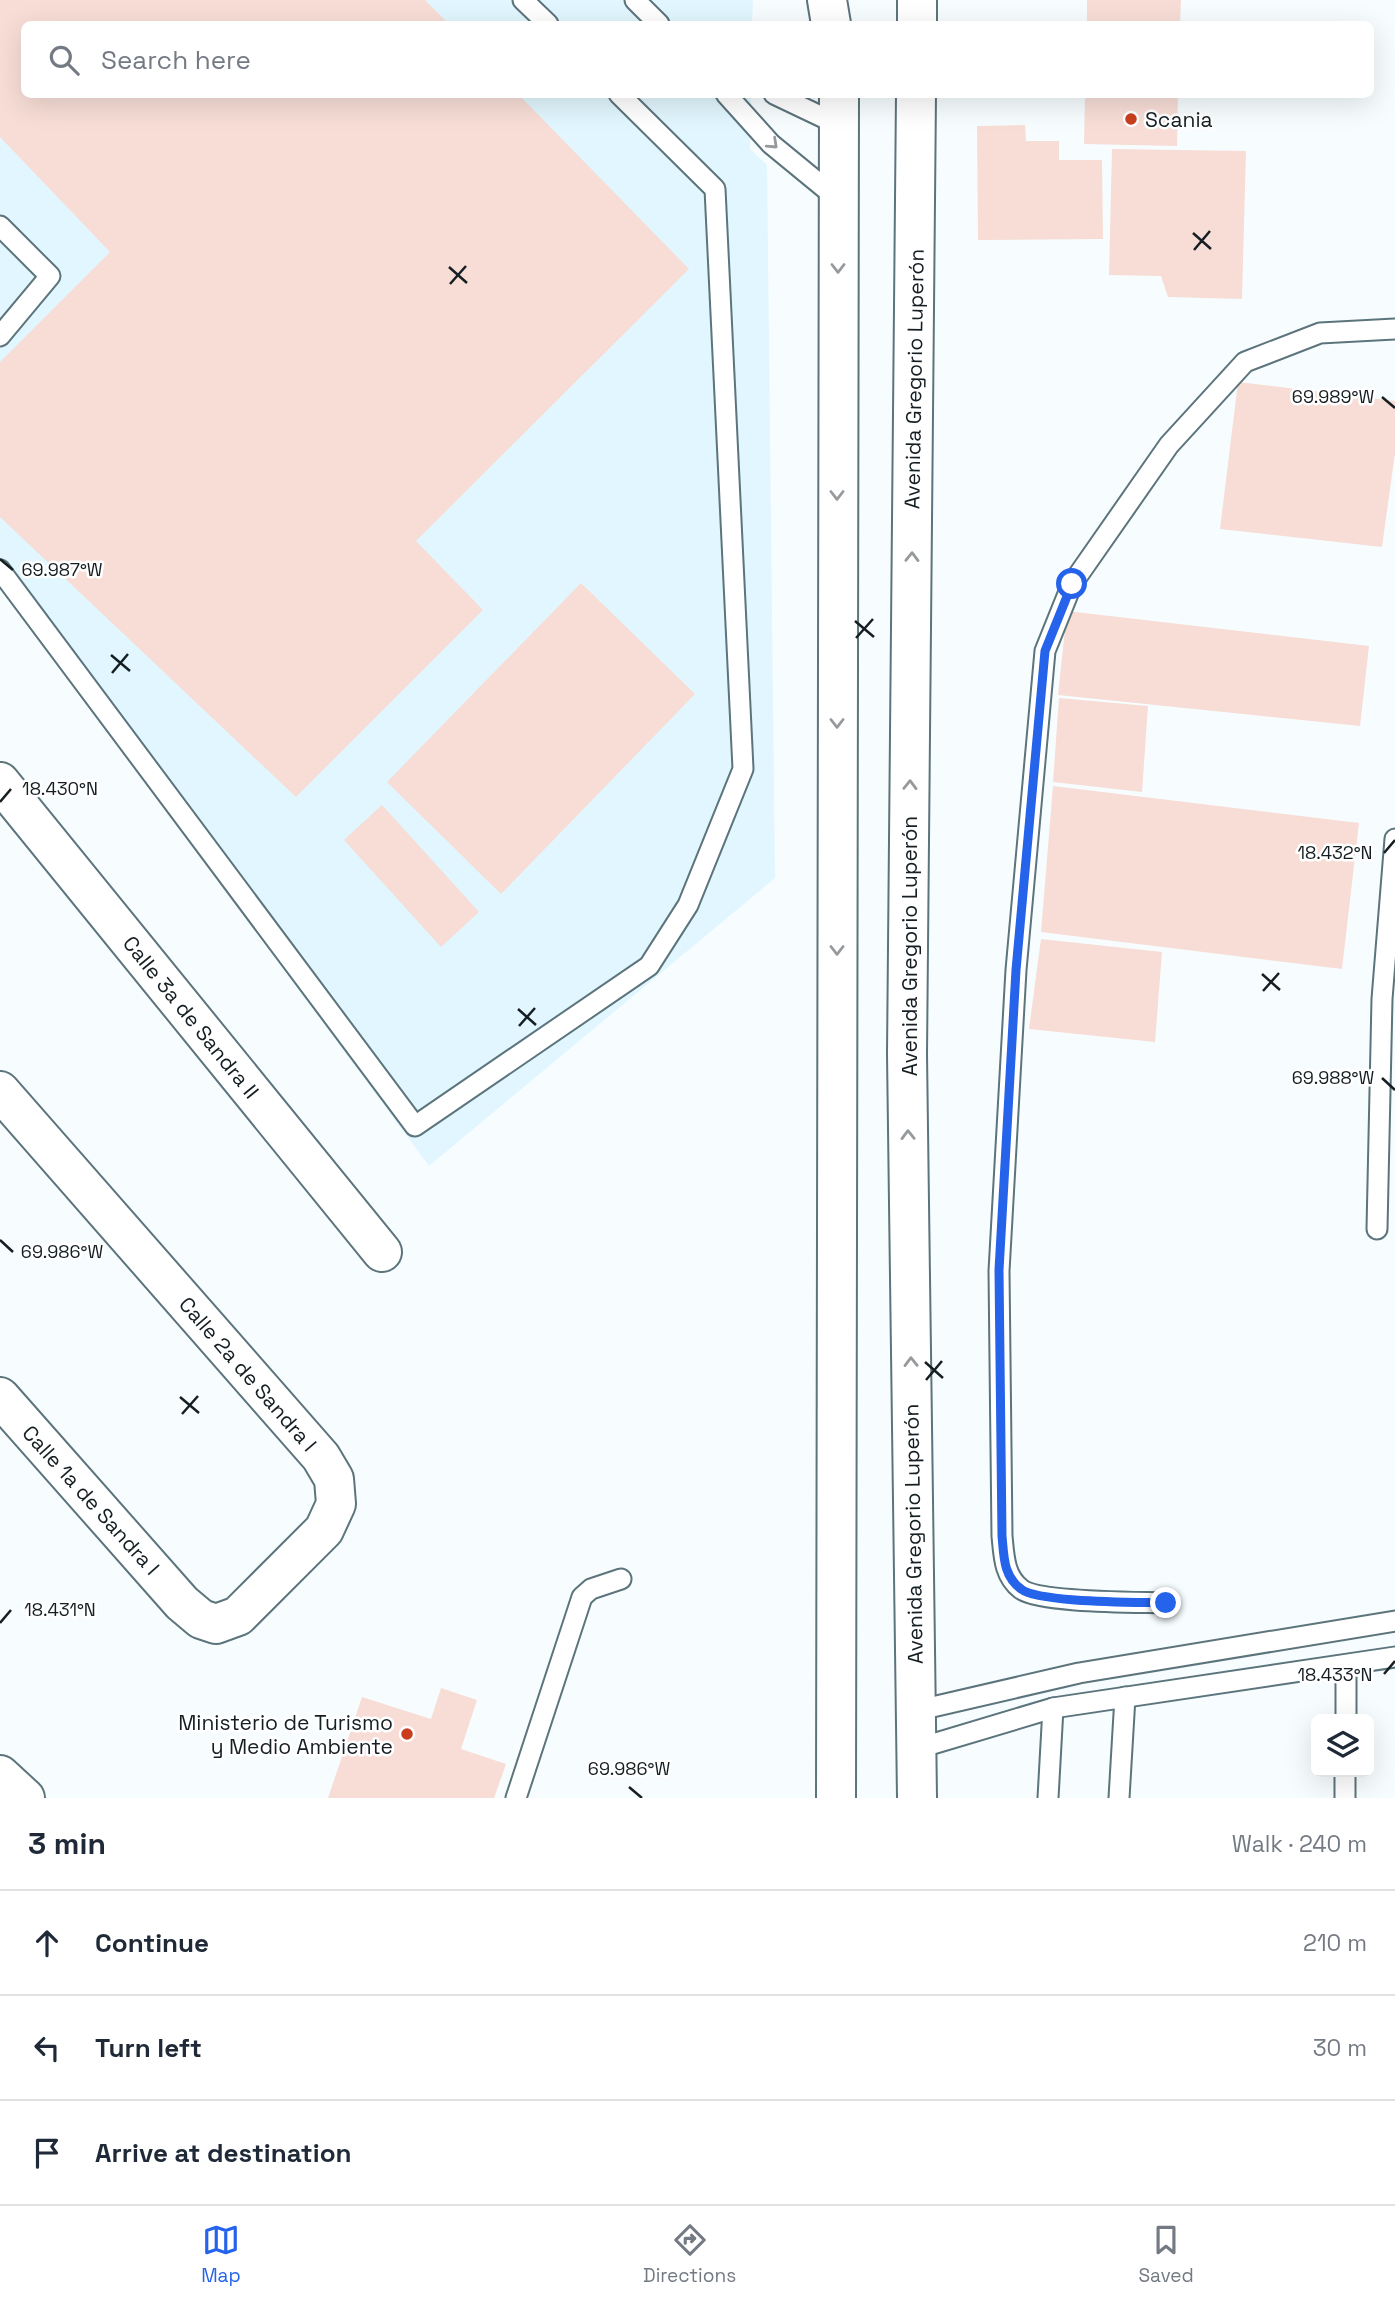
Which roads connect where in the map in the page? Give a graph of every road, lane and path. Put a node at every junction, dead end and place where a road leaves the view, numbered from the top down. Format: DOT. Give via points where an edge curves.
graph roads {
  1 [pos="523,0"];
  2 [pos="635,0"];
  3 [pos="827,0"];
  4 [pos="842,0"];
  5 [pos="917,0"];
  6 [pos="545,21"];
  7 [pos="656,21"];
  8 [pos="830,21"];
  9 [pos="841,21"];
  10 [pos="917,21"];
  11 [pos="623,98"];
  12 [pos="730,98"];
  13 [pos="790,98"];
  14 [pos="916,98"];
  15 [pos="839,110"];
  16 [pos="838,199"];
  17 [pos="0,226"];
  18 [pos="1395,329"];
  19 [pos="0,336"];
  20 [pos="0,570"];
  21 [pos="0,782"];
  22 [pos="1395,839"];
  23 [pos="1388,1000"];
  24 [pos="0,1091"];
  25 [pos="1387,1131"];
  26 [pos="1377,1230"];
  27 [pos="382,1252"];
  28 [pos="0,1397"];
  29 [pos="621,1579"];
  30 [pos="182,1603"];
  31 [pos="1166,1603"];
  32 [pos="1395,1621"];
  33 [pos="1395,1657"];
  34 [pos="1346,1665"];
  35 [pos="1125,1697"];
  36 [pos="1053,1707"];
  37 [pos="915,1711"];
  38 [pos="1346,1714"];
  39 [pos="916,1749"];
  40 [pos="0,1775"];
  41 [pos="1345,1777"];
  42 [pos="25,1798"];
  43 [pos="516,1798"];
  44 [pos="836,1798"];
  45 [pos="917,1798"];
  46 [pos="1048,1798"];
  47 [pos="1119,1798"];
  48 [pos="1345,1798"];
  1 -- 6 [label="lane"];
  2 -- 7 [label="lane"];
  3 -- 8 [label="main road"];
  4 -- 9 [label="main road"];
  5 -- 10 [label="main road"];
  11 -- 20 [label="lane" via="715,189 743,769 688,905 649,966 415,1126"];
  12 -- 16 [label="lane, one-way" via="771,144"];
  13 -- 15 [label="lane"];
  37 -- 14 [label="main road, Avenida Gregorio Luperón, one-way" via="907,1054"];
  15 -- 16 [label="main road"];
  16 -- 44 [label="main road, one-way"];
  17 -- 19 [label="lane" via="50,276"];
  18 -- 31 [label="lane" via="1320,333 1245,362 1169,445 1079,573 1045,651 1016,970 999,1270 1005,1569 1022,1591 1058,1598"];
  21 -- 27 [label="main road, Calle 3a de Sandra II"];
  22 -- 23 [label="lane"];
  23 -- 25 [label="lane"];
  24 -- 30 [label="main road, Calle 2a de Sandra I" via="321,1457 334,1479 336,1504 324,1530 238,1616 216,1624 201,1619"];
  25 -- 26 [label="lane"];
  28 -- 30 [label="main road, Calle 1a de Sandra I"];
  29 -- 43 [label="lane" via="582,1597"];
  32 -- 37 [label="lane" via="1079,1673"];
  33 -- 34 [label="lane"];
  34 -- 35 [label="lane"];
  34 -- 38 [label="lane"];
  35 -- 36 [label="lane"];
  35 -- 47 [label="lane"];
  36 -- 39 [label="lane"];
  36 -- 46 [label="lane"];
  37 -- 39 [label="main road, Avenida Gregorio Luperón"];
  39 -- 45 [label="main road, Avenida Gregorio Luperón"];
  40 -- 42 [label="main road"];
  41 -- 48 [label="lane"];
}
